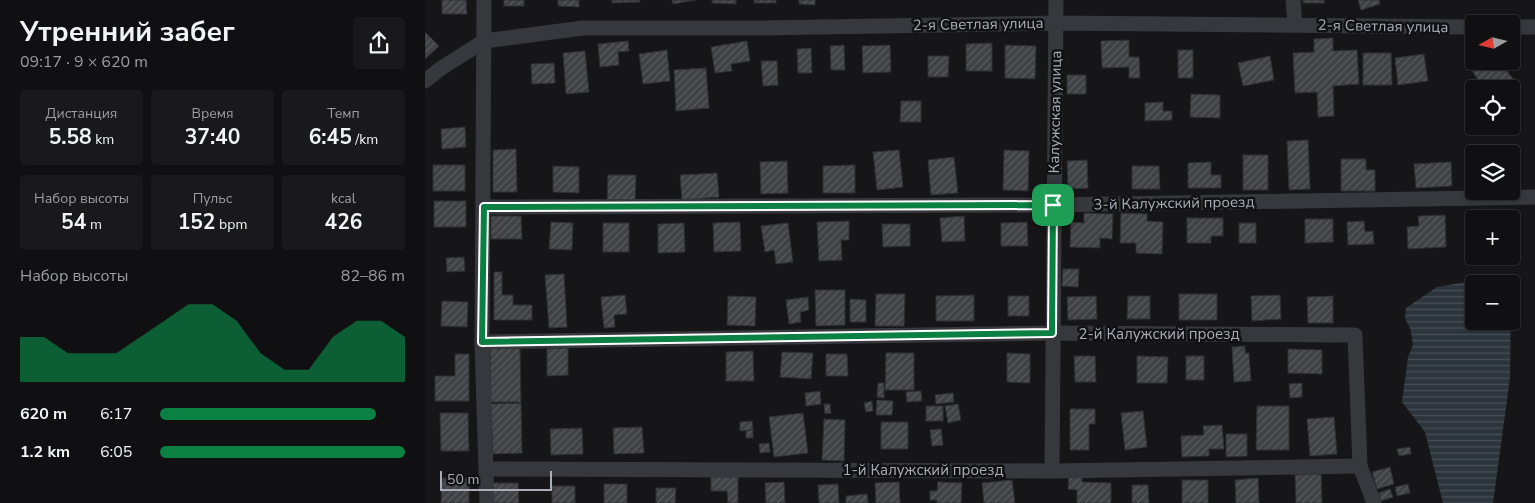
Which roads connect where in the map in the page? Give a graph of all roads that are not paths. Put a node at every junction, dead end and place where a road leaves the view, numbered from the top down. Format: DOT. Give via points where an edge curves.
graph roads {
  1 [pos="484,0"];
  2 [pos="1056,0"];
  3 [pos="1293,0"];
  4 [pos="1057,23"];
  5 [pos="1295,25"];
  6 [pos="1465,27"];
  7 [pos="1520,27"];
  8 [pos="1535,27"];
  9 [pos="484,41"];
  10 [pos="425,81"];
  11 [pos="1535,197"];
  12 [pos="1053,205"];
  13 [pos="484,207"];
  14 [pos="1052,333"];
  15 [pos="482,342"];
  16 [pos="1360,466"];
  17 [pos="486,470"];
  18 [pos="1052,471"];
  19 [pos="487,503"];
  20 [pos="1374,503"];
  1 -- 9 [label="street"];
  2 -- 4 [label="street, Калужская улица"];
  3 -- 5 [label="street"];
  4 -- 5 [label="street, 2-я Светлая улица"];
  4 -- 9 [label="street, 2-я Светлая улица" via="583,28"];
  4 -- 12 [label="street, Калужская улица"];
  5 -- 6 [label="street, 2-я Светлая улица"];
  7 -- 8 [label="street"];
  9 -- 10 [label="street"];
  9 -- 13 [label="street"];
  11 -- 12 [label="street, 3-й Калужский проезд"];
  12 -- 13 [label="street, 3-й Калужский проезд"];
  12 -- 14 [label="street, Калужская улица"];
  13 -- 15 [label="street"];
  14 -- 15 [label="street, 2-й Калужский проезд"];
  14 -- 16 [label="street, 2-й Калужский проезд" via="1355,335"];
  14 -- 18 [label="street, Калужская улица"];
  15 -- 17 [label="street"];
  16 -- 18 [label="street, 1-й Калужский проезд"];
  16 -- 20 [label="street"];
  17 -- 18 [label="street, 1-й Калужский проезд"];
  17 -- 19 [label="street"];
}
